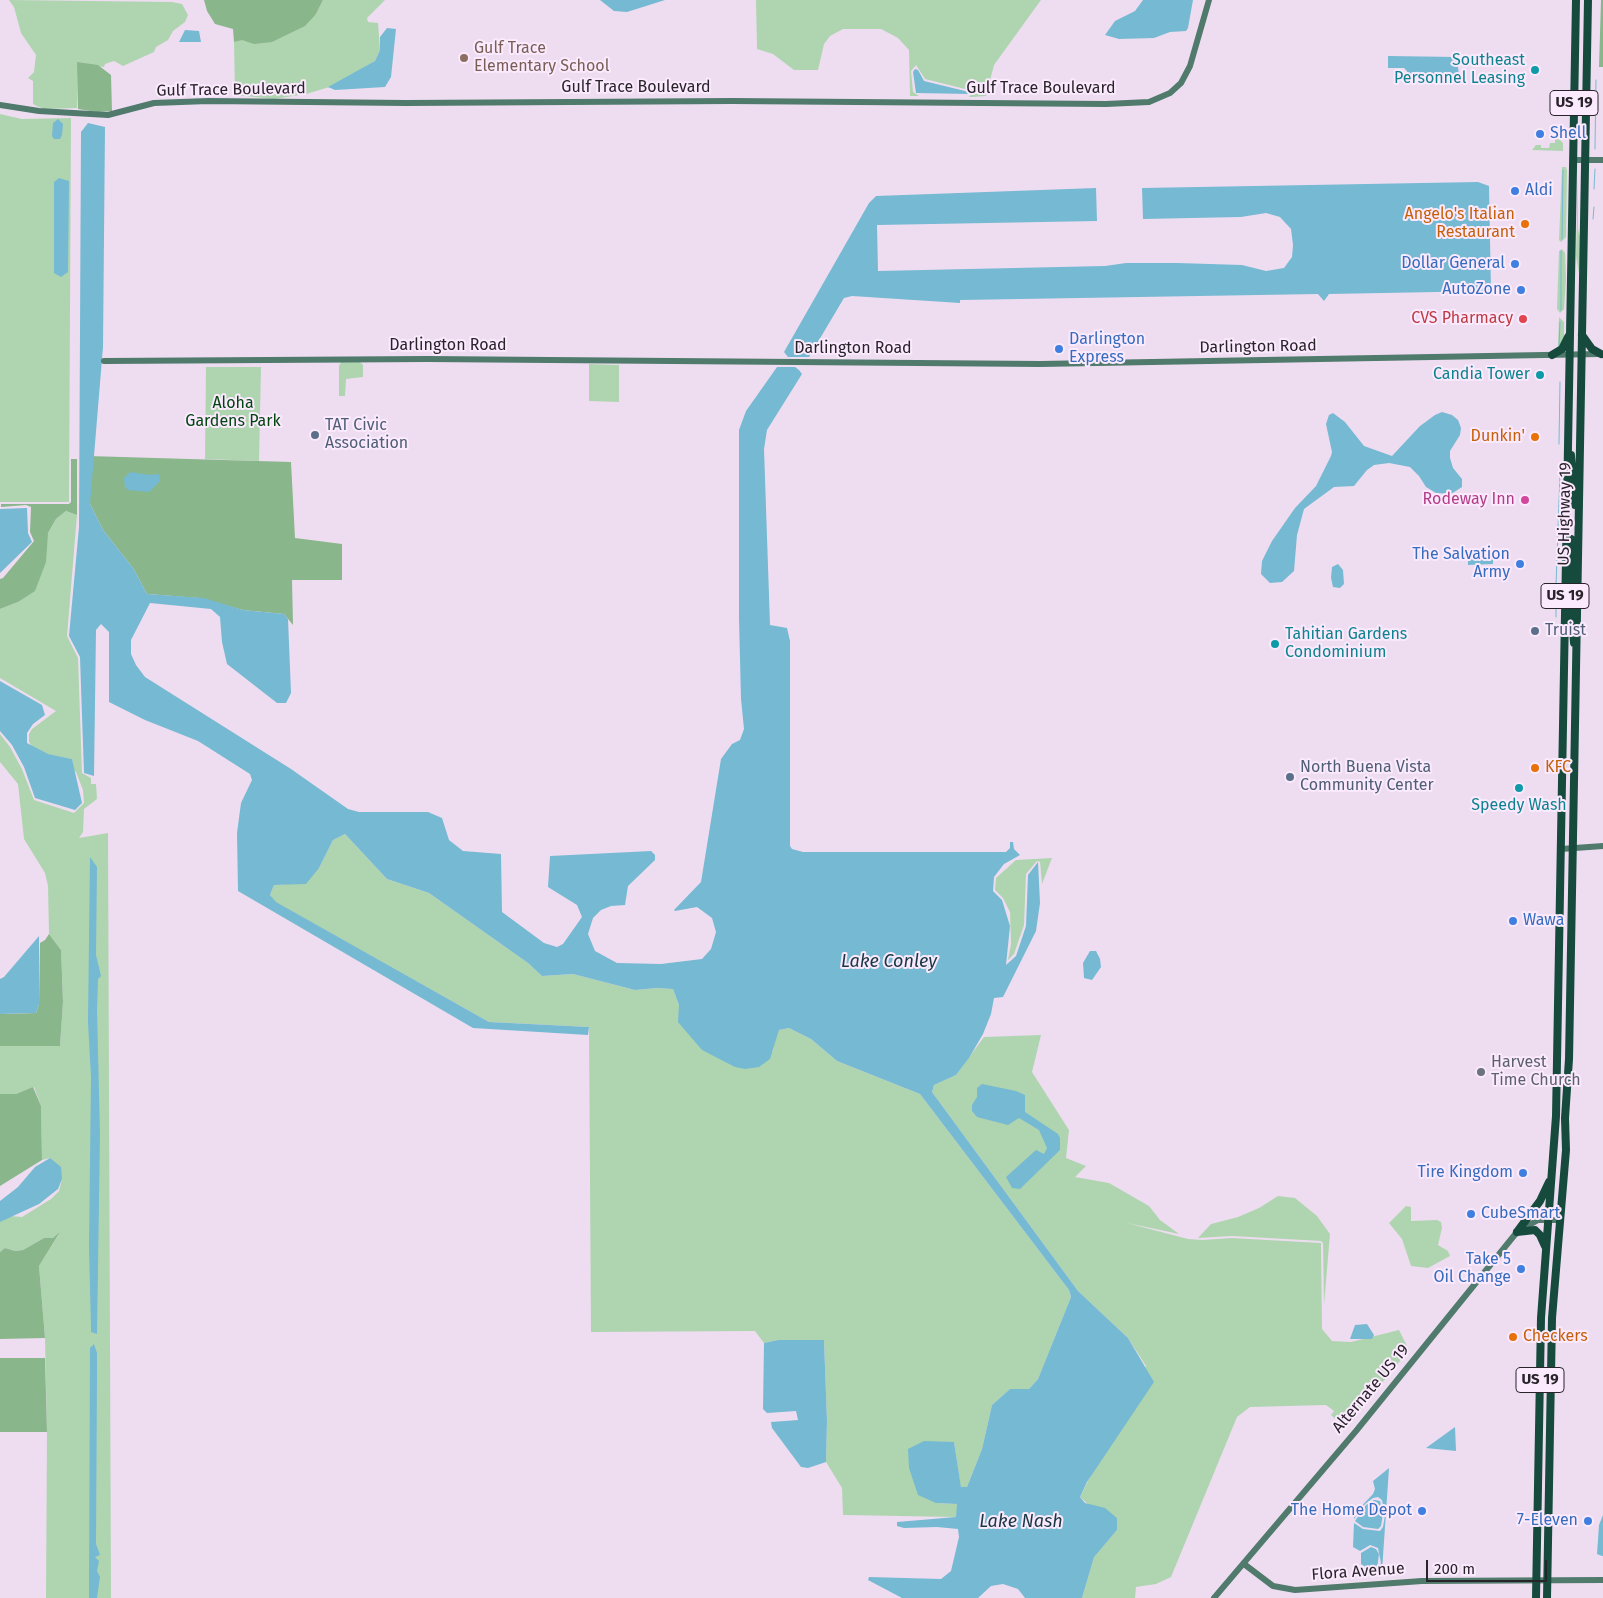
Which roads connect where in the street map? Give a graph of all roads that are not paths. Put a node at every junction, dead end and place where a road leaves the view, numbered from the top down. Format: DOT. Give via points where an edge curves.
graph roads {
  1 [pos="1209,0"];
  2 [pos="1576,0"];
  3 [pos="1588,0"];
  4 [pos="0,105"];
  5 [pos="1573,160"];
  6 [pos="1585,160"];
  7 [pos="1603,160"];
  8 [pos="1570,333"];
  9 [pos="1582,335"];
  10 [pos="1602,354"];
  11 [pos="1552,355"];
  12 [pos="1570,355"];
  13 [pos="1582,355"];
  14 [pos="104,361"];
  15 [pos="1568,452"];
  16 [pos="1578,522"];
  17 [pos="1566,524"];
  18 [pos="1577,593"];
  19 [pos="1565,597"];
  20 [pos="1577,658"];
  21 [pos="1603,846"];
  22 [pos="1573,847"];
  23 [pos="1561,849"];
  24 [pos="1557,1059"];
  25 [pos="1565,1118"];
  26 [pos="1553,1173"];
  27 [pos="1549,1220"];
  28 [pos="1560,1220"];
  29 [pos="1517,1232"];
  30 [pos="1546,1250"];
  31 [pos="1542,1302"];
  32 [pos="1551,1375"];
  33 [pos="1539,1390"];
  34 [pos="1550,1432"];
  35 [pos="1244,1564"];
  36 [pos="1536,1580"];
  37 [pos="1548,1580"];
  38 [pos="1603,1580"];
  39 [pos="1214,1598"];
  40 [pos="1536,1598"];
  41 [pos="1547,1598"];
  1 -- 4 [label="street, Gulf Trace Boulevard" via="1190,66 1181,83 1170,93 1149,102 208,101 154,103 108,114 39,111"];
  2 -- 5 [label="highway, US Highway 19 / US 19"];
  3 -- 6 [label="highway, US Highway 19 / US 19"];
  5 -- 6 [label="street"];
  5 -- 8 [label="highway, US Highway 19 / US 19"];
  6 -- 7 [label="street"];
  6 -- 9 [label="highway, US Highway 19 / US 19"];
  8 -- 11 [label="highway" via="1562,349"];
  8 -- 12 [label="highway, US Highway 19 / US 19"];
  9 -- 10 [label="highway" via="1590,347"];
  9 -- 13 [label="highway, US Highway 19 / US 19"];
  10 -- 13 [label="street, Darlington Road"];
  11 -- 12 [label="street, Darlington Road"];
  11 -- 14 [label="street, Darlington Road" via="1063,364 428,359"];
  12 -- 13 [label="street, Darlington Road"];
  12 -- 15 [label="highway, US Highway 19 / US 19"];
  13 -- 16 [label="highway, US Highway 19 / US 19"];
  15 -- 16 [label="highway" via="1573,466"];
  15 -- 17 [label="highway, US Highway 19 / US 19"];
  16 -- 18 [label="highway, US Highway 19 / US 19"];
  17 -- 18 [label="highway" via="1571,531 1572,585"];
  17 -- 19 [label="highway, US Highway 19 / US 19"];
  18 -- 20 [label="highway, US Highway 19 / US 19"];
  19 -- 20 [label="highway" via="1571,605"];
  19 -- 23 [label="highway, US Highway 19 / US 19"];
  20 -- 22 [label="highway, US Highway 19 / US 19"];
  21 -- 22 [label="street"];
  22 -- 23 [label="street"];
  22 -- 25 [label="highway, US Highway 19 / US 19"];
  23 -- 24 [label="highway, US Highway 19 / US 19"];
  24 -- 25 [label="highway" via="1563,1071"];
  24 -- 26 [label="highway, US Highway 19 / US 19"];
  25 -- 28 [label="highway, US Highway 19 / US 19" via="1566,1150"];
  26 -- 27 [label="highway, US Highway 19 / US 19"];
  26 -- 29 [label="highway" via="1540,1201"];
  27 -- 28 [label="street, Alternate US 19"];
  27 -- 29 [label="street, Alternate US 19" via="1534,1221"];
  27 -- 30 [label="highway, US Highway 19 / US 19"];
  28 -- 32 [label="highway, US Highway 19 / US 19"];
  29 -- 30 [label="highway" via="1538,1232"];
  29 -- 35 [label="street, Alternate US 19"];
  30 -- 31 [label="highway, US Highway 19 / US 19"];
  31 -- 32 [label="highway" via="1544,1367"];
  31 -- 33 [label="highway, US Highway 19 / US 19"];
  32 -- 34 [label="highway, US Highway 19 / US 19"];
  33 -- 34 [label="highway" via="1546,1395 1546,1420"];
  33 -- 36 [label="highway, US Highway 19 / US 19"];
  34 -- 37 [label="highway, US Highway 19 / US 19"];
  35 -- 36 [label="street, Flora Avenue" via="1273,1586 1285,1590 1422,1581"];
  35 -- 39 [label="street, Alternate US 19"];
  36 -- 37 [label="street, Flora Avenue"];
  36 -- 40 [label="highway, US Highway 19 / US 19"];
  37 -- 38 [label="street, Flora Avenue"];
  37 -- 41 [label="highway, US Highway 19 / US 19"];
}
